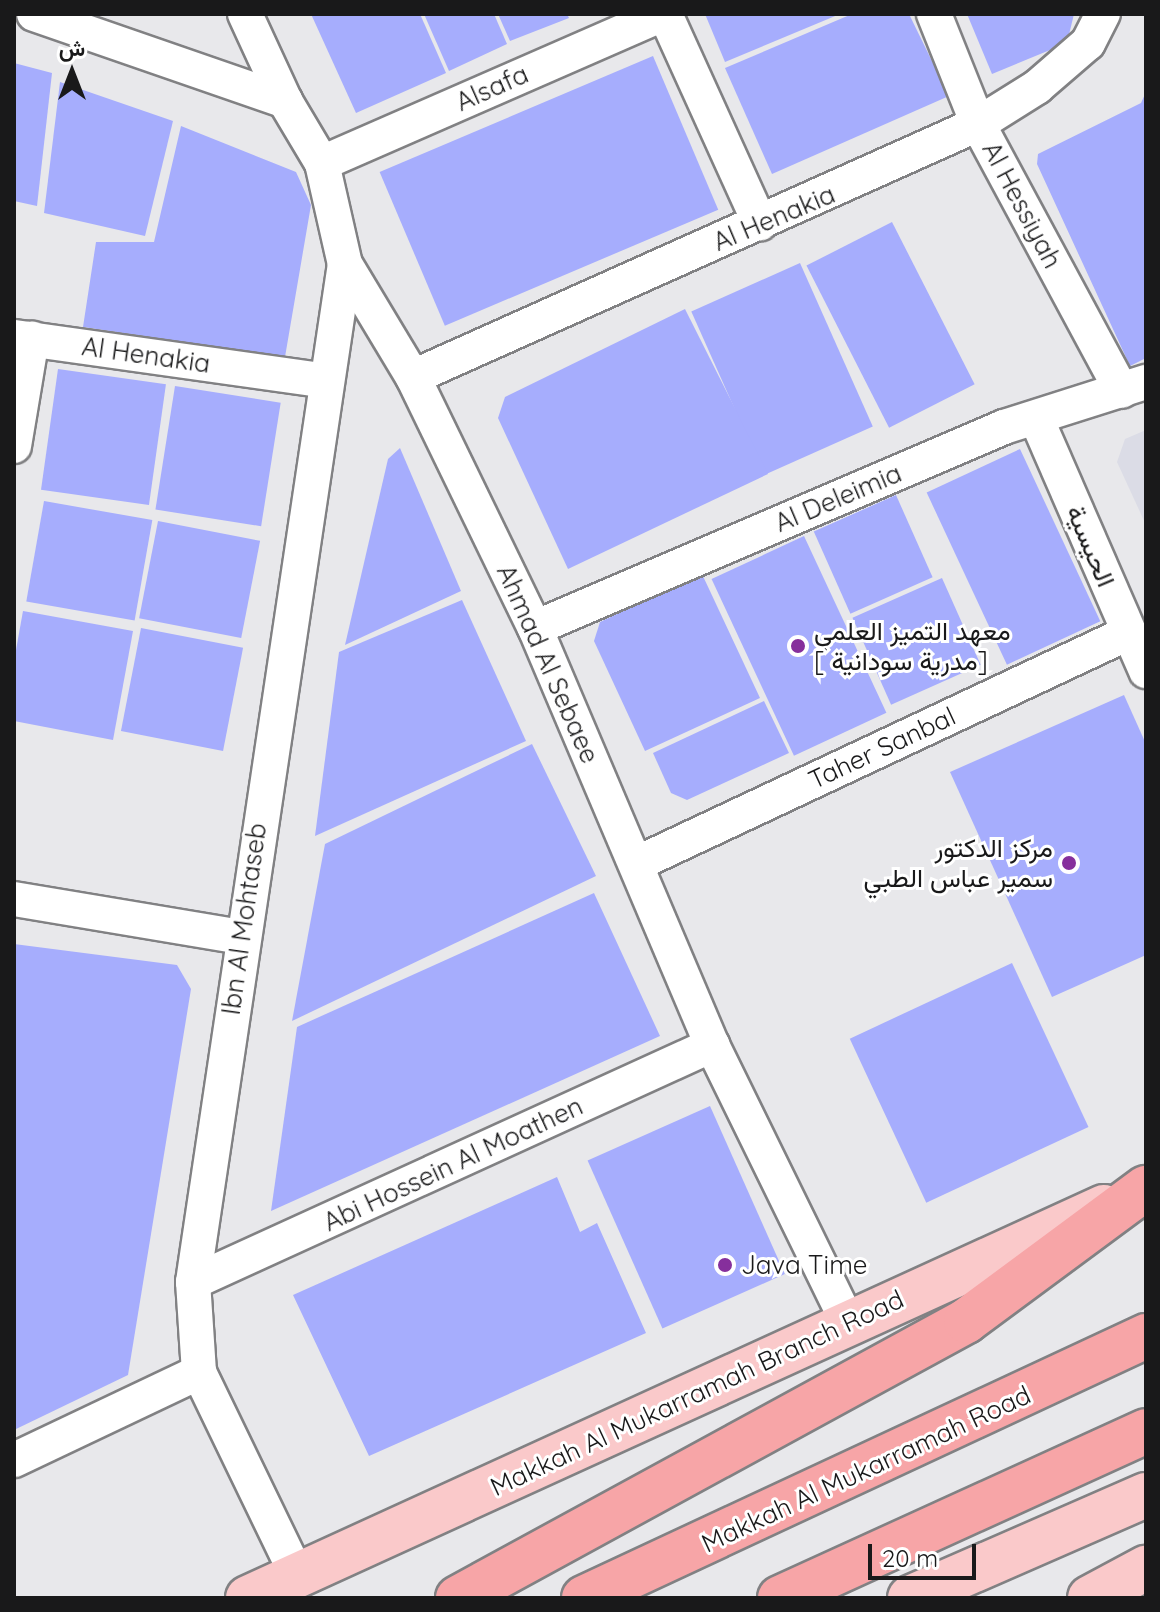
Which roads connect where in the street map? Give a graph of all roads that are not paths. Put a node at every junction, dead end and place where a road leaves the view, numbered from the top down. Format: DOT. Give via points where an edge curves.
graph roads {
  1 [pos="34,14"];
  2 [pos="245,14"];
  3 [pos="664,14"];
  4 [pos="934,14"];
  5 [pos="1103,14"];
  6 [pos="285,101"];
  7 [pos="978,124"];
  8 [pos="322,163"];
  9 [pos="760,223"];
  10 [pos="345,264"];
  11 [pos="23,338"];
  12 [pos="413,377"];
  13 [pos="326,381"];
  14 [pos="1134,386"];
  15 [pos="1037,420"];
  16 [pos="14,446"];
  17 [pos="535,628"];
  18 [pos="1128,633"];
  19 [pos="1146,671"];
  20 [pos="636,864"];
  21 [pos="14,899"];
  22 [pos="241,937"];
  23 [pos="712,1045"];
  24 [pos="1146,1188"];
  25 [pos="193,1282"];
  26 [pos="847,1321"];
  27 [pos="1146,1336"];
  28 [pos="199,1372"];
  29 [pos="1146,1431"];
  30 [pos="14,1460"];
  31 [pos="1146,1495"];
  32 [pos="1146,1568"];
  33 [pos="297,1575"];
  34 [pos="248,1598"];
  35 [pos="458,1598"];
  36 [pos="584,1598"];
  37 [pos="780,1598"];
  38 [pos="910,1598"];
  39 [pos="1090,1598"];
  1 -- 6 [label="street"];
  2 -- 6 [label="street, Ahmad Al Sebaee"];
  3 -- 8 [label="street, Alsafa"];
  3 -- 9 [label="street"];
  4 -- 7 [label="street, Al Hessiyah"];
  5 -- 7 [label="street, Al Henakia" via="1088,43 1037,87"];
  6 -- 8 [label="street, Ahmad Al Sebaee"];
  7 -- 9 [label="street, Al Henakia"];
  7 -- 14 [label="street, Al Hessiyah"];
  8 -- 10 [label="street, Ahmad Al Sebaee"];
  9 -- 12 [label="street, Al Henakia"];
  10 -- 12 [label="street, Ahmad Al Sebaee"];
  10 -- 13 [label="street, Ibn Al Mohtaseb"];
  11 -- 13 [label="street, Al Henakia"];
  11 -- 16 [label="street"];
  12 -- 17 [label="street, Ahmad Al Sebaee"];
  13 -- 22 [label="street, Ibn Al Mohtaseb"];
  14 -- 15 [label="street, Al Deleimia"];
  15 -- 17 [label="street, Al Deleimia" via="1004,427"];
  15 -- 18 [label="street, الحيسية"];
  17 -- 20 [label="street, Ahmad Al Sebaee"];
  18 -- 19 [label="street, الحيسية"];
  18 -- 20 [label="street, Taher Sanbal"];
  20 -- 23 [label="street, Ahmad Al Sebaee"];
  21 -- 22 [label="street"];
  22 -- 25 [label="street, Ibn Al Mohtaseb"];
  23 -- 25 [label="street, Abi Hossein Al Moathen"];
  23 -- 26 [label="street, Ahmad Al Sebaee"];
  24 -- 26 [label="main road, Makkah Al Mukarramah Branch Road"];
  24 -- 35 [label="highway" via="966,1321"];
  25 -- 28 [label="street, Ibn Al Mohtaseb"];
  26 -- 33 [label="main road, Makkah Al Mukarramah Branch Road" via="540,1468"];
  27 -- 36 [label="highway, Makkah Al Mukarramah Road"];
  28 -- 30 [label="street"];
  28 -- 33 [label="street"];
  29 -- 37 [label="highway"];
  31 -- 38 [label="main road"];
  32 -- 39 [label="main road"];
  33 -- 34 [label="main road, Makkah Al Mukarramah Branch Road"];
}
